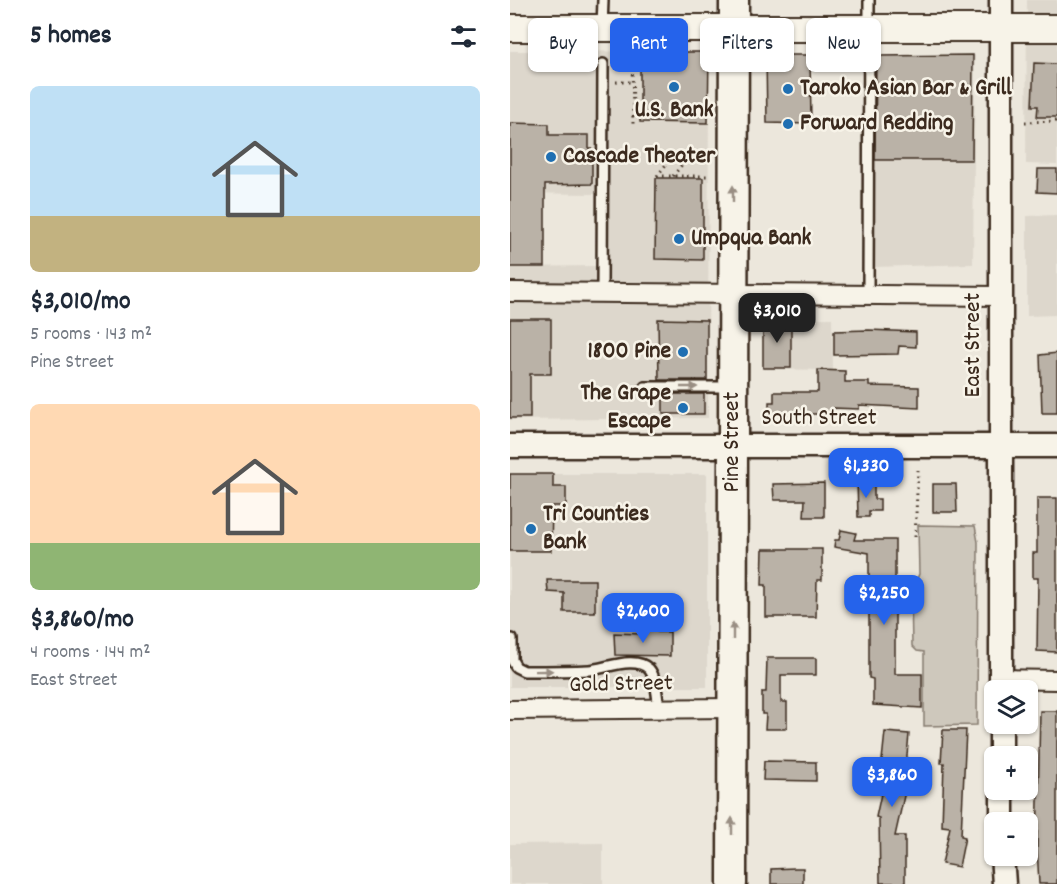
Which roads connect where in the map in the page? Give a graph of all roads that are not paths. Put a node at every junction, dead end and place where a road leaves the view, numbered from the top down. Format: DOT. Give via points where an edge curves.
graph roads {
  1 [pos="603,0"];
  2 [pos="869,0"];
  3 [pos="1001,0"];
  4 [pos="734,13"];
  5 [pos="869,18"];
  6 [pos="806,21"];
  7 [pos="1001,26"];
  8 [pos="510,28"];
  9 [pos="602,28"];
  10 [pos="881,28"];
  11 [pos="1057,28"];
  12 [pos="603,64"];
  13 [pos="869,72"];
  14 [pos="510,292"];
  15 [pos="602,292"];
  16 [pos="734,295"];
  17 [pos="868,296"];
  18 [pos="1001,296"];
  19 [pos="645,387"];
  20 [pos="734,387"];
  21 [pos="510,446"];
  22 [pos="1001,446"];
  23 [pos="1057,446"];
  24 [pos="734,447"];
  25 [pos="512,639"];
  26 [pos="1001,680"];
  27 [pos="1057,680"];
  28 [pos="1038,681"];
  29 [pos="733,708"];
  30 [pos="510,710"];
  31 [pos="659,710"];
  32 [pos="1003,866"];
  33 [pos="732,884"];
  34 [pos="1004,884"];
  1 -- 9 [label="lane"];
  2 -- 5 [label="lane"];
  3 -- 7 [label="street, East Street"];
  4 -- 6 [label="main road"];
  4 -- 9 [label="main road"];
  16 -- 4 [label="main road, Pine Street, one-way"];
  7 -- 10 [label="main road"];
  7 -- 11 [label="main road"];
  7 -- 18 [label="street, East Street"];
  8 -- 9 [label="main road"];
  12 -- 15 [label="lane"];
  13 -- 17 [label="lane"];
  14 -- 15 [label="street"];
  15 -- 16 [label="street"];
  16 -- 17 [label="street"];
  16 -- 20 [label="main road, Pine Street"];
  17 -- 18 [label="street"];
  18 -- 22 [label="street, East Street"];
  19 -- 20 [label="lane, one-way"];
  20 -- 24 [label="main road, Pine Street"];
  21 -- 24 [label="street, South Street"];
  22 -- 23 [label="street, South Street"];
  22 -- 24 [label="street, South Street"];
  22 -- 26 [label="street, East Street"];
  29 -- 24 [label="main road, Pine Street, one-way"];
  25 -- 31 [label="lane, one-way" via="512,660 524,671 593,670 614,664 645,666 654,679"];
  27 -- 28 [label="street"];
  29 -- 31 [label="street, Gold Street"];
  33 -- 29 [label="main road, Pine Street, one-way"];
  30 -- 31 [label="street, Gold Street"];
  32 -- 34 [label="street"];
}
